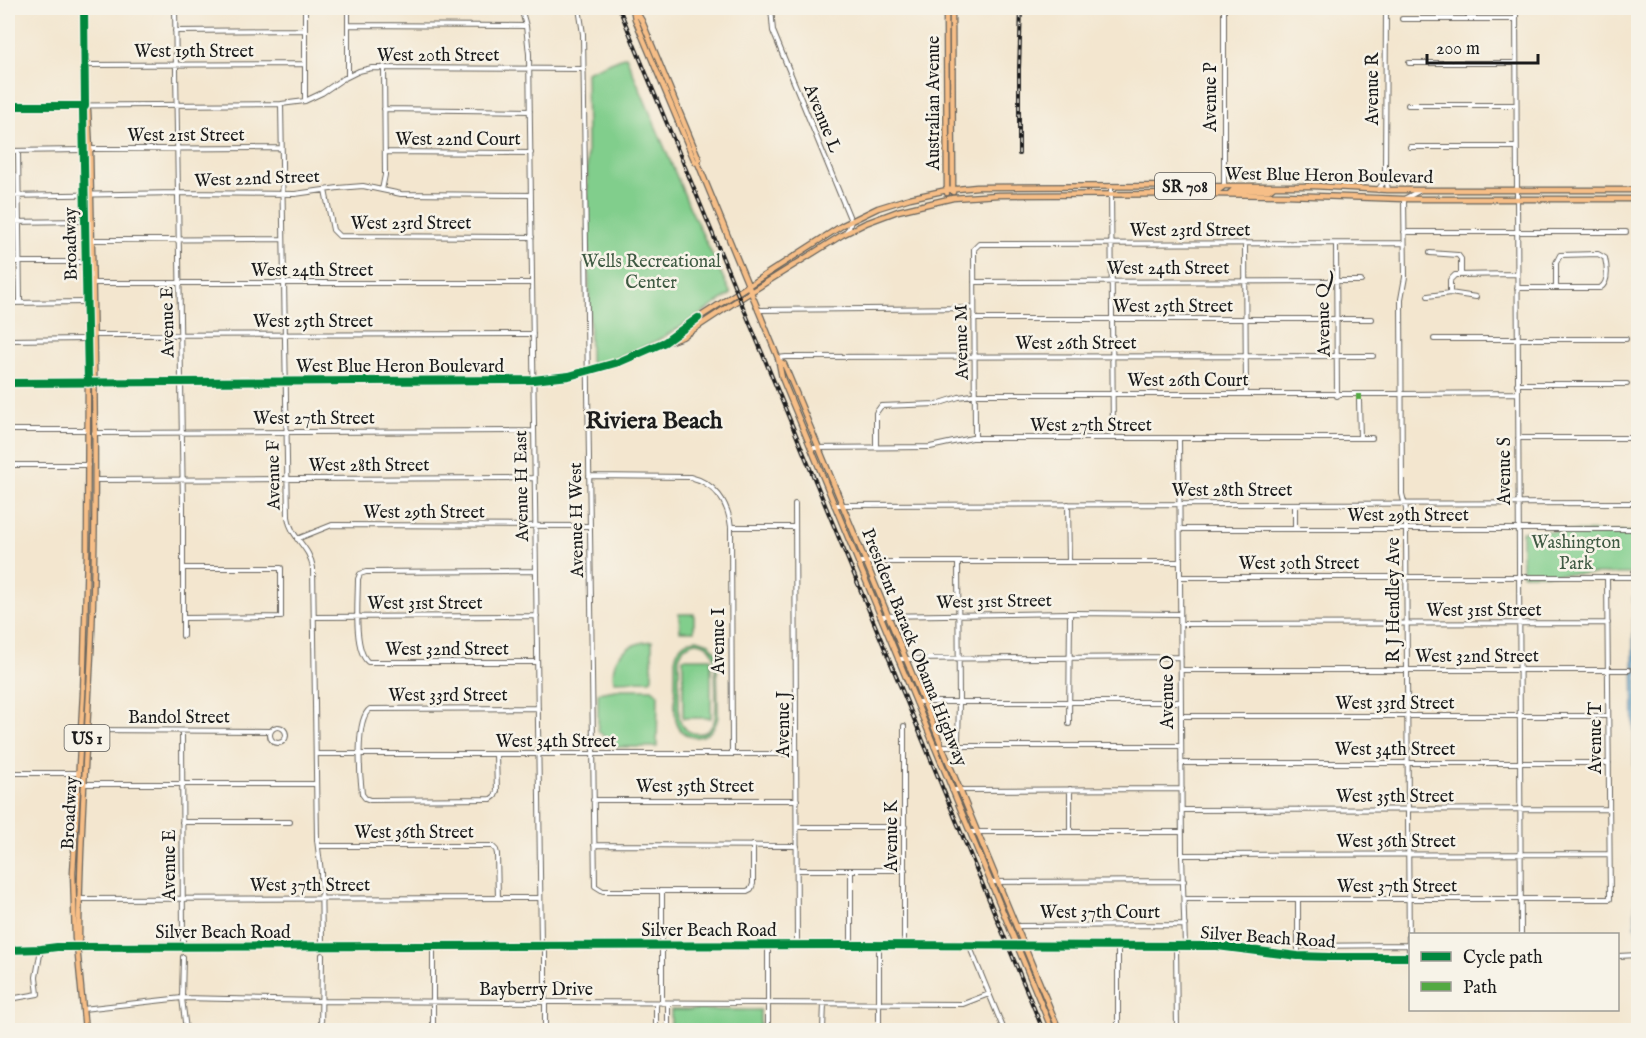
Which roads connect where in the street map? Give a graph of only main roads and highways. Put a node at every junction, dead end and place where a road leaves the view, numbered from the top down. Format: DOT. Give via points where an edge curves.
graph roads {
  1 [pos="85,8"];
  2 [pos="946,8"];
  3 [pos="952,8"];
  4 [pos="633,9"];
  5 [pos="85,106"];
  6 [pos="1224,186"];
  7 [pos="1275,186"];
  8 [pos="950,189"];
  9 [pos="1638,190"];
  10 [pos="1182,194"];
  11 [pos="1229,194"];
  12 [pos="950,198"];
  13 [pos="1638,199"];
  14 [pos="748,286"];
  15 [pos="751,292"];
  16 [pos="665,342"];
  17 [pos="779,360"];
  18 [pos="91,382"];
  19 [pos="8,383"];
  20 [pos="88,465"];
  21 [pos="94,501"];
  22 [pos="79,773"];
  23 [pos="84,784"];
  24 [pos="75,835"];
  25 [pos="80,872"];
  26 [pos="1020,945"];
  27 [pos="77,947"];
  28 [pos="85,1030"];
  29 [pos="1052,1030"];
  30 [pos="1059,1030"];
  1 -- 5 [label="main road, Broadway / US 1"];
  2 -- 8 [label="main road, Australian Avenue"];
  3 -- 8 [label="main road, Australian Avenue"];
  4 -- 14 [label="main road, President Barack Obama Highway"];
  5 -- 18 [label="main road, Broadway / US 1" via="84,220"];
  5 -- 18 [label="main road, Broadway / US 1" via="90,149"];
  6 -- 7 [label="main road, West Blue Heron Boulevard / SR 708"];
  6 -- 8 [label="main road, West Blue Heron Boulevard / SR 708"];
  6 -- 10 [label="main road"];
  7 -- 9 [label="main road, West Blue Heron Boulevard / SR 708"];
  7 -- 11 [label="main road" via="1269,190 1233,190"];
  8 -- 12 [label="main road, Australian Avenue"];
  8 -- 14 [label="main road, West Blue Heron Boulevard / SR 708" via="894,203 851,221"];
  10 -- 11 [label="main road, West Blue Heron Boulevard / SR 708"];
  10 -- 12 [label="main road, West Blue Heron Boulevard / SR 708"];
  11 -- 13 [label="main road, West Blue Heron Boulevard / SR 708"];
  12 -- 15 [label="main road, West Blue Heron Boulevard / SR 708" via="866,223"];
  14 -- 15 [label="main road, President Barack Obama Highway"];
  14 -- 16 [label="main road, West Blue Heron Boulevard / SR 708"];
  15 -- 16 [label="main road, West Blue Heron Boulevard / SR 708" via="682,337"];
  15 -- 17 [label="main road, President Barack Obama Highway"];
  16 -- 18 [label="main road, West Blue Heron Boulevard / SR 708" via="588,372 534,380"];
  17 -- 26 [label="main road, President Barack Obama Highway" via="782,378 834,505 990,882"];
  17 -- 26 [label="main road, President Barack Obama Highway" via="784,364 998,882"];
  18 -- 19 [label="main road, West Blue Heron Boulevard"];
  18 -- 20 [label="main road, Broadway / US 1"];
  18 -- 21 [label="main road, Broadway / US 1"];
  20 -- 21 [label="main road" via="92,470"];
  20 -- 22 [label="main road, Broadway / US 1"];
  21 -- 23 [label="main road, Broadway / US 1"];
  22 -- 23 [label="main road"];
  22 -- 24 [label="main road, Broadway / US 1"];
  23 -- 25 [label="main road, Broadway / US 1"];
  24 -- 25 [label="main road"];
  24 -- 27 [label="main road, Broadway / US 1"];
  25 -- 27 [label="main road, Broadway / US 1"];
  26 -- 29 [label="main road"];
  26 -- 30 [label="main road"];
  27 -- 28 [label="main road, US 1"];
}
